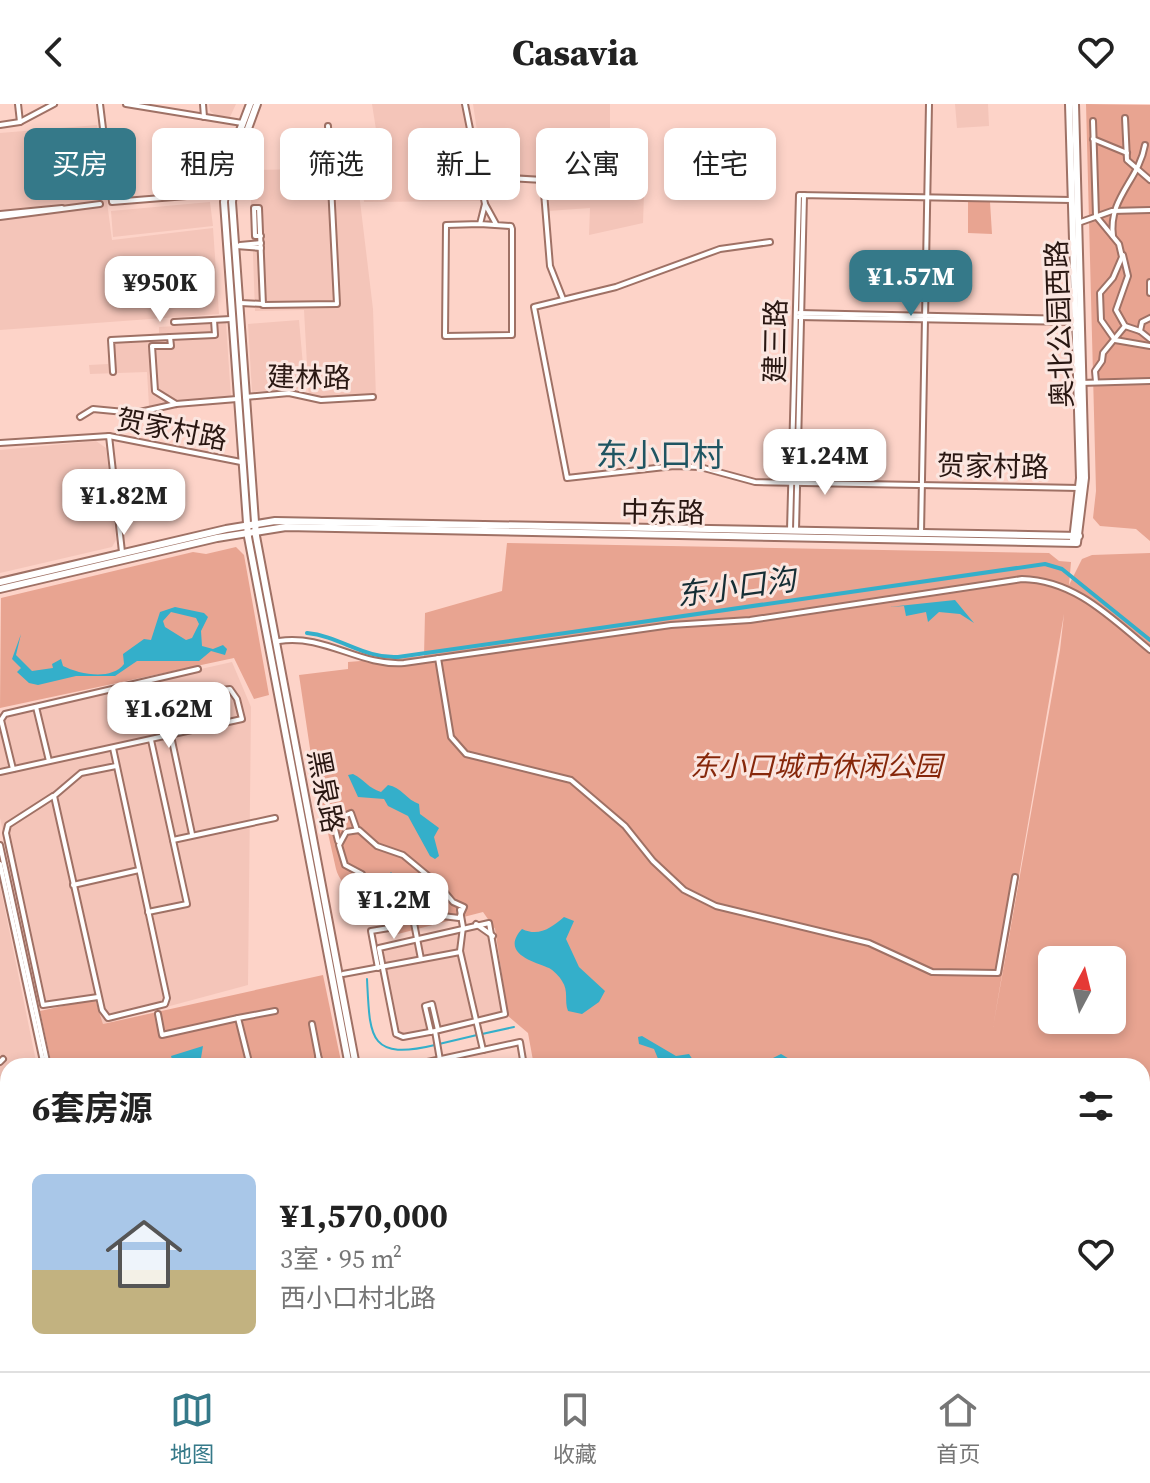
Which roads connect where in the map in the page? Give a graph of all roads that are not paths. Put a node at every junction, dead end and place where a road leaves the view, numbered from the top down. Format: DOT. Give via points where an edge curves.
graph roads {
  1 [pos="18,104"];
  2 [pos="54,104"];
  3 [pos="100,104"];
  4 [pos="126,104"];
  5 [pos="203,104"];
  6 [pos="250,104"];
  7 [pos="257,104"];
  8 [pos="465,104"];
  9 [pos="929,104"];
  10 [pos="1072,104"];
  11 [pos="204,117"];
  12 [pos="1125,118"];
  13 [pos="1093,121"];
  14 [pos="20,122"];
  15 [pos="242,123"];
  16 [pos="0,125"];
  17 [pos="328,126"];
  18 [pos="240,128"];
  19 [pos="469,128"];
  20 [pos="1093,139"];
  21 [pos="1145,145"];
  22 [pos="1127,153"];
  23 [pos="1137,171"];
  24 [pos="520,179"];
  25 [pos="1150,180"];
  26 [pos="927,197"];
  27 [pos="152,199"];
  28 [pos="225,200"];
  29 [pos="484,200"];
  30 [pos="1071,200"];
  31 [pos="485,204"];
  32 [pos="1150,210"];
  33 [pos="1112,211"];
  34 [pos="0,216"];
  35 [pos="1096,216"];
  36 [pos="1078,223"];
  37 [pos="480,224"];
  38 [pos="496,224"];
  39 [pos="261,236"];
  40 [pos="1113,236"];
  41 [pos="770,242"];
  42 [pos="1119,244"];
  43 [pos="234,246"];
  44 [pos="261,246"];
  45 [pos="1150,282"];
  46 [pos="1150,293"];
  47 [pos="563,299"];
  48 [pos="263,304"];
  49 [pos="235,315"];
  50 [pos="798,315"];
  51 [pos="925,318"];
  52 [pos="1150,318"];
  53 [pos="214,320"];
  54 [pos="1078,320"];
  55 [pos="174,322"];
  56 [pos="1125,326"];
  57 [pos="1140,331"];
  58 [pos="170,337"];
  59 [pos="1150,339"];
  60 [pos="1115,340"];
  61 [pos="1150,346"];
  62 [pos="113,372"];
  63 [pos="1150,381"];
  64 [pos="1080,382"];
  65 [pos="1096,382"];
  66 [pos="373,397"];
  67 [pos="240,398"];
  68 [pos="176,404"];
  69 [pos="80,417"];
  70 [pos="109,436"];
  71 [pos="0,443"];
  72 [pos="241,462"];
  73 [pos="794,482"];
  74 [pos="922,485"];
  75 [pos="1082,488"];
  76 [pos="251,527"];
  77 [pos="793,533"];
  78 [pos="921,533"];
  79 [pos="1075,539"];
  80 [pos="122,553"];
  81 [pos="0,582"];
  82 [pos="0,589"];
  83 [pos="274,640"];
  84 [pos="1150,650"];
  85 [pos="438,658"];
  86 [pos="198,669"];
  87 [pos="212,691"];
  88 [pos="36,707"];
  89 [pos="171,736"];
  90 [pos="151,740"];
  91 [pos="113,748"];
  92 [pos="49,761"];
  93 [pos="116,766"];
  94 [pos="13,769"];
  95 [pos="0,772"];
  96 [pos="54,796"];
  97 [pos="275,818"];
  98 [pos="357,830"];
  99 [pos="192,834"];
  100 [pos="173,840"];
  101 [pos="339,844"];
  102 [pos="0,845"];
  103 [pos="0,864"];
  104 [pos="139,870"];
  105 [pos="1015,877"];
  106 [pos="73,885"];
  107 [pos="456,903"];
  108 [pos="460,910"];
  109 [pos="148,912"];
  110 [pos="449,915"];
  111 [pos="461,917"];
  112 [pos="413,918"];
  113 [pos="387,919"];
  114 [pos="463,927"];
  115 [pos="417,937"];
  116 [pos="460,952"];
  117 [pos="421,959"];
  118 [pos="380,967"];
  119 [pos="343,974"];
  120 [pos="98,997"];
  121 [pos="275,1011"];
  122 [pos="158,1014"];
  123 [pos="238,1018"];
  124 [pos="476,1022"];
  125 [pos="312,1024"];
  126 [pos="434,1031"];
  127 [pos="483,1050"];
  128 [pos="44,1058"];
  129 [pos="44,1058"];
  130 [pos="248,1058"];
  131 [pos="319,1058"];
  132 [pos="348,1058"];
  133 [pos="354,1058"];
  134 [pos="440,1058"];
  135 [pos="449,1058"];
  136 [pos="523,1058"];
  1 -- 14 [label="street"];
  2 -- 14 [label="street"];
  3 -- 27 [label="street" via="113,203"];
  4 -- 11 [label="street"];
  5 -- 11 [label="street"];
  6 -- 15 [label="main road"];
  7 -- 43 [label="main road" via="234,174"];
  8 -- 19 [label="street"];
  9 -- 26 [label="street"];
  10 -- 30 [label="main road, 奥北公园西路"];
  10 -- 36 [label="main road, 奥北公园西路"];
  11 -- 15 [label="street"];
  12 -- 22 [label="street"];
  13 -- 20 [label="street"];
  14 -- 16 [label="street"];
  15 -- 18 [label="main road"];
  17 -- 48 [label="street" via="337,304"];
  20 -- 22 [label="street"];
  20 -- 35 [label="street"];
  21 -- 23 [label="street"];
  22 -- 23 [label="street"];
  23 -- 25 [label="street"];
  23 -- 33 [label="street"];
  24 -- 47 [label="street" via="543,180 550,266"];
  26 -- 30 [label="street"];
  26 -- 50 [label="street, 建三路" via="801,195"];
  26 -- 51 [label="street"];
  28 -- 49 [label="main road"];
  29 -- 31 [label="street"];
  30 -- 54 [label="main road, 奥北公园西路"];
  31 -- 37 [label="street"];
  31 -- 38 [label="street"];
  32 -- 33 [label="street"];
  33 -- 35 [label="street"];
  33 -- 40 [label="street"];
  34 -- 34 [label="street" via="101,207 100,204"];
  35 -- 36 [label="street"];
  35 -- 40 [label="street"];
  36 -- 54 [label="main road, 奥北公园西路"];
  37 -- 38 [label="street"];
  37 -- 38 [label="street" via="446,225 445,336 512,335 512,229"];
  39 -- 39 [label="street" via="259,208 254,208 255,236"];
  39 -- 44 [label="street"];
  40 -- 42 [label="street"];
  41 -- 47 [label="street" via="720,249 616,287"];
  42 -- 56 [label="street" via="1128,276 1116,310"];
  42 -- 60 [label="street" via="1120,267 1098,300 1105,331"];
  43 -- 44 [label="street"];
  43 -- 49 [label="main road"];
  44 -- 48 [label="street"];
  45 -- 46 [label="street"];
  47 -- 73 [label="street, 贺家村路" via="534,307 567,478 674,466 700,467 755,482"];
  48 -- 49 [label="street"];
  49 -- 53 [label="street"];
  49 -- 67 [label="main road"];
  50 -- 51 [label="street"];
  50 -- 73 [label="street, 建三路"];
  51 -- 54 [label="street"];
  51 -- 74 [label="street"];
  52 -- 57 [label="street"];
  53 -- 55 [label="street"];
  53 -- 58 [label="street" via="215,335"];
  54 -- 64 [label="main road, 奥北公园西路"];
  56 -- 57 [label="street"];
  56 -- 60 [label="street"];
  57 -- 59 [label="street"];
  58 -- 62 [label="street" via="111,340"];
  58 -- 68 [label="street" via="171,346 152,346 155,391"];
  60 -- 61 [label="street"];
  60 -- 65 [label="street" via="1103,353"];
  63 -- 65 [label="street"];
  64 -- 65 [label="street"];
  64 -- 75 [label="main road, 奥北公园西路"];
  66 -- 67 [label="street, 建林路" via="317,400 289,393"];
  67 -- 68 [label="street, 建林路"];
  67 -- 72 [label="main road"];
  67 -- 76 [label="main road"];
  68 -- 69 [label="street, 建林路" via="135,413 93,409"];
  70 -- 71 [label="street, 贺家村路"];
  70 -- 72 [label="street, 贺家村路"];
  70 -- 80 [label="street"];
  72 -- 76 [label="main road"];
  73 -- 74 [label="street, 贺家村路"];
  73 -- 77 [label="street, 建三路"];
  74 -- 75 [label="street, 贺家村路"];
  74 -- 78 [label="street"];
  75 -- 79 [label="main road, 奥北公园西路"];
  76 -- 77 [label="main road, 中东路"];
  76 -- 80 [label="main road"];
  76 -- 82 [label="main road"];
  76 -- 83 [label="main road, 黑泉路"];
  77 -- 78 [label="main road, 中东路"];
  77 -- 79 [label="main road, 中东路"];
  78 -- 79 [label="main road, 中东路"];
  80 -- 81 [label="main road"];
  83 -- 85 [label="street" via="318,641 386,664"];
  83 -- 132 [label="main road, 黑泉路"];
  83 -- 133 [label="main road, 黑泉路"];
  84 -- 85 [label="street" via="1081,595 1050,582 1022,579 750,620 671,625"];
  85 -- 105 [label="street" via="451,737 466,754 571,780 605,806 684,890 716,906 869,943 932,972 998,973"];
  86 -- 88 [label="street"];
  87 -- 89 [label="street" via="230,689 242,719"];
  88 -- 92 [label="street"];
  88 -- 94 [label="street" via="5,714 1,720"];
  89 -- 90 [label="street"];
  89 -- 99 [label="street"];
  90 -- 91 [label="street"];
  90 -- 100 [label="street"];
  91 -- 92 [label="street"];
  91 -- 93 [label="street"];
  92 -- 94 [label="street"];
  93 -- 96 [label="street" via="81,773"];
  93 -- 104 [label="street"];
  94 -- 95 [label="street"];
  96 -- 106 [label="street"];
  96 -- 120 [label="street" via="8,825 6,833 43,1005"];
  97 -- 99 [label="street"];
  98 -- 101 [label="street" via="346,832"];
  98 -- 101 [label="street" via="351,813 333,821"];
  98 -- 107 [label="street" via="377,846 403,855"];
  99 -- 100 [label="street"];
  100 -- 109 [label="street" via="187,904"];
  101 -- 112 [label="street" via="345,865 362,874 366,887 378,897 378,906 399,918"];
  102 -- 128 [label="street"];
  103 -- 129 [label="street"];
  104 -- 106 [label="street"];
  104 -- 109 [label="street"];
  106 -- 120 [label="street"];
  107 -- 110 [label="street"];
  107 -- 111 [label="street" via="465,909"];
  108 -- 111 [label="street"];
  109 -- 120 [label="street" via="165,1004 108,1018"];
  110 -- 111 [label="street"];
  110 -- 112 [label="street"];
  111 -- 114 [label="street"];
  112 -- 115 [label="street"];
  113 -- 118 [label="street" via="389,928 371,931"];
  114 -- 115 [label="street"];
  114 -- 116 [label="street"];
  114 -- 124 [label="street" via="489,923 506,1011"];
  115 -- 117 [label="street"];
  115 -- 118 [label="street" via="381,945"];
  116 -- 117 [label="street"];
  116 -- 124 [label="street"];
  117 -- 118 [label="street"];
  118 -- 119 [label="street"];
  118 -- 126 [label="street" via="397,1036"];
  121 -- 123 [label="street"];
  122 -- 123 [label="street" via="162,1035"];
  123 -- 130 [label="street"];
  124 -- 126 [label="street"];
  124 -- 127 [label="street"];
  125 -- 131 [label="street"];
  126 -- 126 [label="street" via="432,1004 425,1006"];
  126 -- 134 [label="street"];
  127 -- 135 [label="street"];
  127 -- 136 [label="street" via="520,1042"];
}
